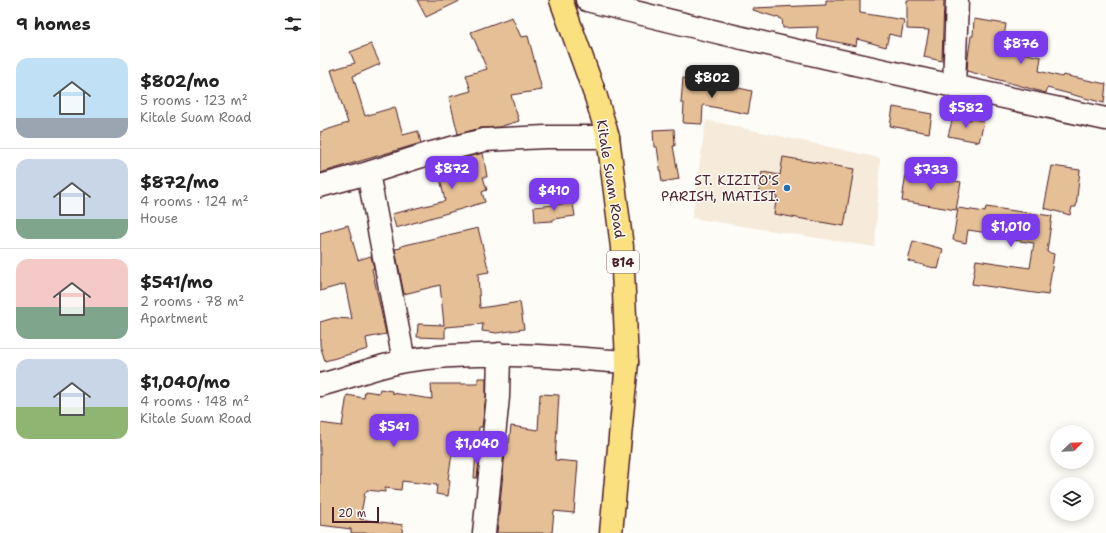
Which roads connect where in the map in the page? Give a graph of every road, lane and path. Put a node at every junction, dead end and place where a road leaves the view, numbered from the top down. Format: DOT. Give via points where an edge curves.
graph roads {
  1 [pos="560,0"];
  2 [pos="587,0"];
  3 [pos="957,0"];
  4 [pos="954,87"];
  5 [pos="1106,119"];
  6 [pos="608,137"];
  7 [pos="368,174"];
  8 [pos="320,186"];
  9 [pos="499,354"];
  10 [pos="404,361"];
  11 [pos="627,362"];
  12 [pos="320,386"];
  13 [pos="484,533"];
  14 [pos="611,533"];
  1 -- 6 [label="highway, Kitale Suam Road / B14"];
  2 -- 4 [label="street"];
  3 -- 4 [label="street"];
  4 -- 5 [label="street"];
  6 -- 7 [label="street" via="484,140 428,154"];
  6 -- 11 [label="highway, Kitale Suam Road / B14" via="622,247"];
  7 -- 8 [label="street"];
  7 -- 10 [label="street"];
  9 -- 10 [label="street"];
  9 -- 11 [label="street"];
  9 -- 13 [label="street" via="498,397"];
  10 -- 12 [label="street"];
  11 -- 14 [label="highway, Kitale Suam Road / B14"];
}
